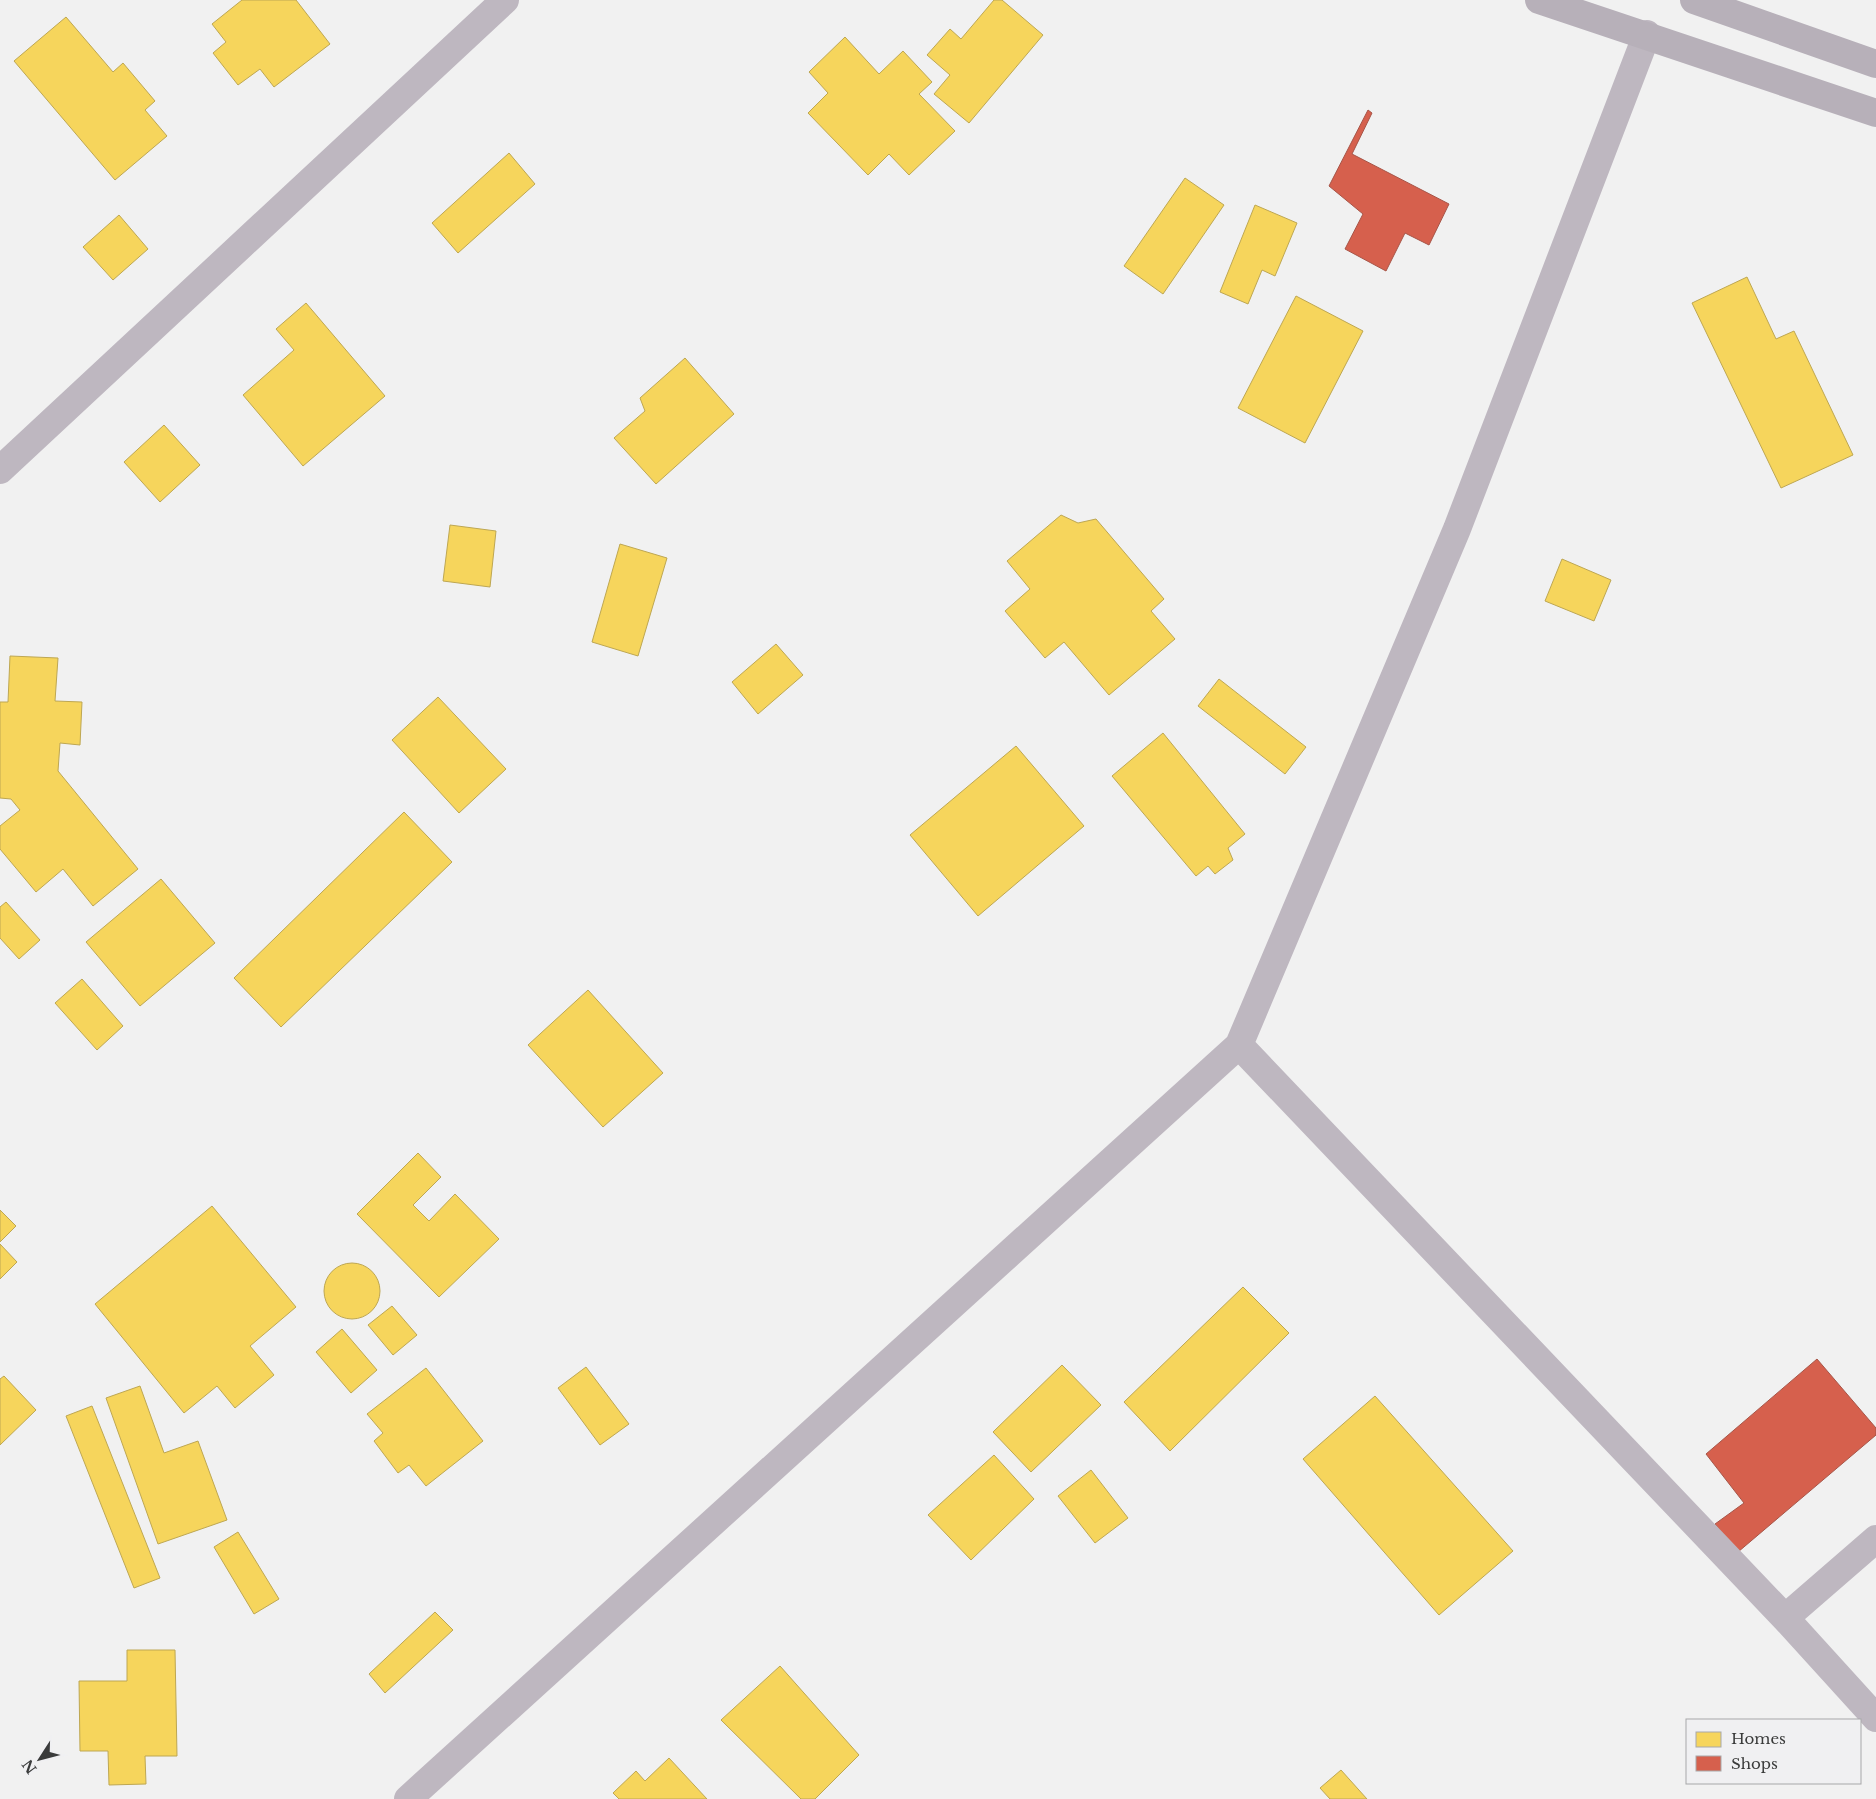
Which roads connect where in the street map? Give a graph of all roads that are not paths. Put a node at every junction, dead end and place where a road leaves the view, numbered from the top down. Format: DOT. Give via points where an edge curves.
graph roads {
  1 [pos="505,0"];
  2 [pos="1539,0"];
  3 [pos="1694,0"];
  4 [pos="1647,34"];
  5 [pos="1876,64"];
  6 [pos="1876,112"];
  7 [pos="0,470"];
  8 [pos="1239,1046"];
  9 [pos="1876,1539"];
  10 [pos="1785,1618"];
  11 [pos="1876,1718"];
  12 [pos="408,1799"];
  1 -- 7 [label="street"];
  2 -- 4 [label="main road"];
  3 -- 5 [label="main road"];
  4 -- 6 [label="main road"];
  4 -- 8 [label="street" via="1457,529"];
  8 -- 10 [label="street"];
  8 -- 12 [label="street"];
  9 -- 10 [label="street"];
  10 -- 11 [label="street"];
}
